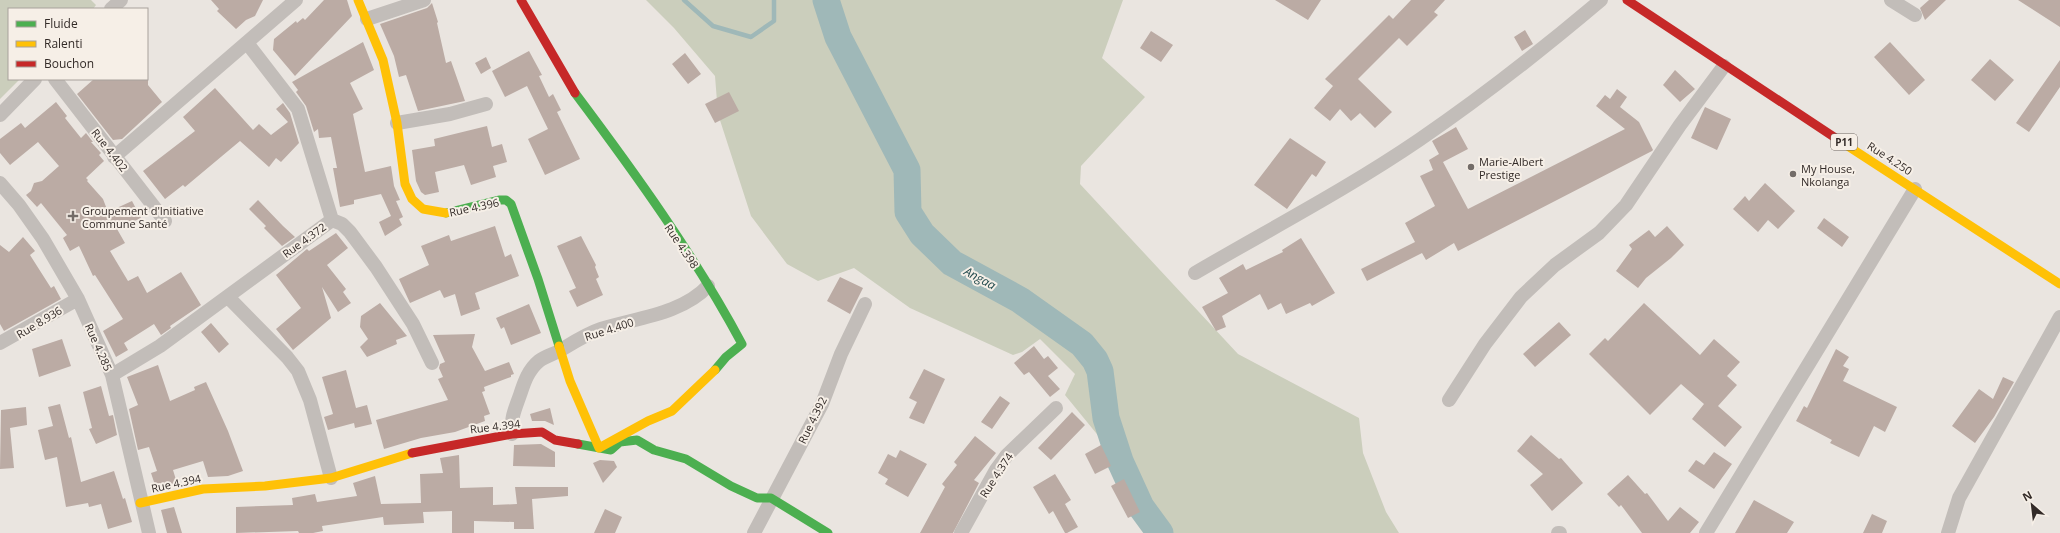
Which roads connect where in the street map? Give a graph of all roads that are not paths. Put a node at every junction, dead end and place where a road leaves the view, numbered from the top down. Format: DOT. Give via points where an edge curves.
graph roads {
  1 [pos="121,0"];
  2 [pos="296,0"];
  3 [pos="358,0"];
  4 [pos="424,0"];
  5 [pos="521,0"];
  6 [pos="1601,0"];
  7 [pos="1891,0"];
  8 [pos="1633,2"];
  9 [pos="112,8"];
  10 [pos="1915,15"];
  11 [pos="367,19"];
  12 [pos="247,42"];
  13 [pos="1724,66"];
  14 [pos="34,80"];
  15 [pos="56,80"];
  16 [pos="486,104"];
  17 [pos="0,115"];
  18 [pos="397,123"];
  19 [pos="114,157"];
  20 [pos="0,183"];
  21 [pos="1915,189"];
  22 [pos="332,220"];
  23 [pos="165,221"];
  24 [pos="1195,273"];
  25 [pos="2060,284"];
  26 [pos="708,286"];
  27 [pos="228,297"];
  28 [pos="78,299"];
  29 [pos="865,304"];
  30 [pos="2060,317"];
  31 [pos="0,343"];
  32 [pos="560,351"];
  33 [pos="432,363"];
  34 [pos="112,375"];
  35 [pos="1449,400"];
  36 [pos="1056,408"];
  37 [pos="512,434"];
  38 [pos="599,448"];
  39 [pos="331,478"];
  40 [pos="771,498"];
  41 [pos="140,503"];
  42 [pos="148,533"];
  43 [pos="754,533"];
  44 [pos="828,533"];
  45 [pos="961,533"];
  46 [pos="1706,533"];
  47 [pos="1948,533"];
  1 -- 9 [label="street"];
  2 -- 12 [label="street"];
  3 -- 11 [label="street, Rue 4.396"];
  4 -- 11 [label="street"];
  5 -- 26 [label="street, Rue 4.398" via="572,90 629,167"];
  6 -- 24 [label="street" via="1542,50 1419,140"];
  7 -- 10 [label="street"];
  8 -- 13 [label="street, Rue 4.250 / P11"];
  11 -- 18 [label="street, Rue 4.396" via="383,60"];
  12 -- 19 [label="street"];
  12 -- 22 [label="street, Rue 4.372" via="298,109"];
  13 -- 21 [label="street, Rue 4.250 / P11"];
  13 -- 35 [label="street" via="1680,125 1626,206 1599,233 1555,265 1521,297 1485,344"];
  14 -- 17 [label="street"];
  15 -- 19 [label="street, Rue 4.402"];
  16 -- 18 [label="street" via="450,114"];
  18 -- 32 [label="street, Rue 4.396" via="405,184 412,199 423,209 445,213 499,200 506,200 511,204"];
  19 -- 23 [label="street, Rue 4.402"];
  20 -- 28 [label="street, Rue 4.285" via="43,239"];
  21 -- 25 [label="street, Rue 4.250 / P11"];
  21 -- 46 [label="street"];
  22 -- 27 [label="street, Rue 4.372"];
  22 -- 33 [label="street" via="342,224 350,232 376,267 413,324"];
  26 -- 32 [label="street, Rue 4.400" via="701,294 677,306 582,336"];
  26 -- 38 [label="street, Rue 4.398" via="742,344 672,411"];
  27 -- 34 [label="street, Rue 4.372" via="160,346"];
  27 -- 39 [label="street" via="298,371 310,400"];
  28 -- 31 [label="street, Rue 8.936"];
  28 -- 34 [label="street, Rue 4.285"];
  29 -- 40 [label="street, Rue 4.392" via="841,354 822,404"];
  30 -- 47 [label="street" via="1959,498"];
  32 -- 37 [label="street, Rue 4.400" via="539,361 527,374 511,422"];
  32 -- 38 [label="street, Rue 4.396"];
  34 -- 41 [label="street, Rue 4.285"];
  36 -- 45 [label="street, Rue 4.374" via="1007,455"];
  37 -- 38 [label="street, Rue 4.394" via="542,432 555,440"];
  37 -- 39 [label="street, Rue 4.394" via="424,449"];
  38 -- 40 [label="street, Rue 4.394" via="611,450 620,442 637,440 666,455 686,459 756,498"];
  39 -- 41 [label="street, Rue 4.394" via="265,486 203,489"];
  40 -- 43 [label="street, Rue 4.392"];
  40 -- 44 [label="street, Rue 4.394"];
  41 -- 42 [label="street, Rue 4.285"];
}
